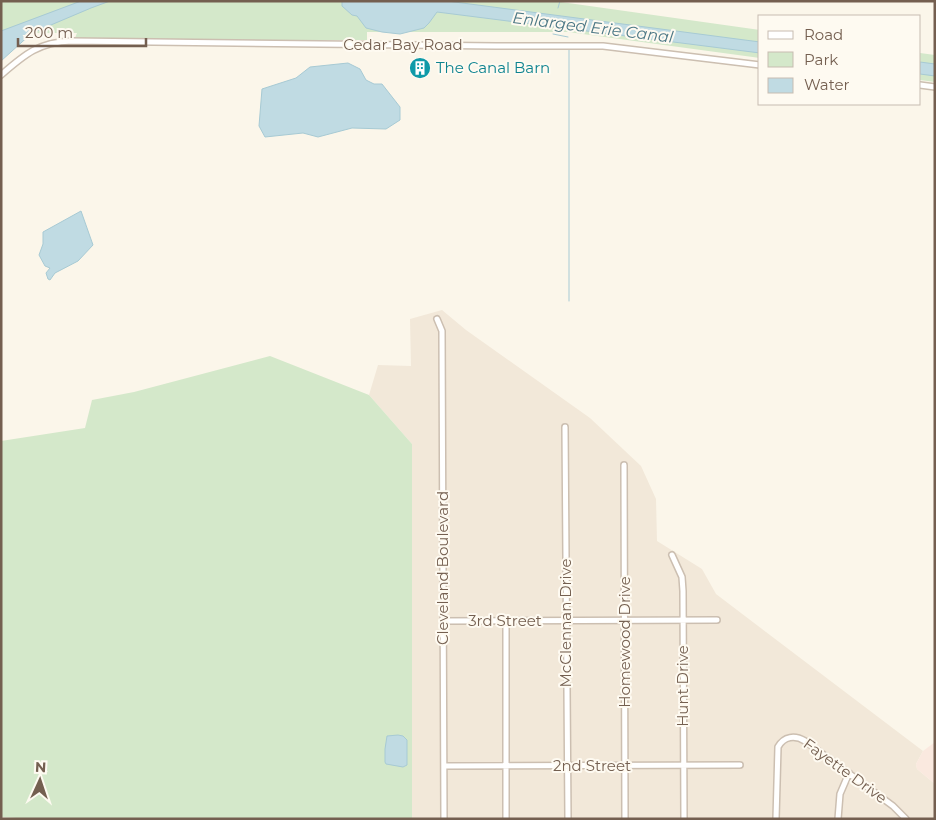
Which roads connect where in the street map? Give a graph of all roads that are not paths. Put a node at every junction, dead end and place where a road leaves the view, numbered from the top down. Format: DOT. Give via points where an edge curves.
graph roads {
  1 [pos="758,65"];
  2 [pos="1,75"];
  3 [pos="921,85"];
  4 [pos="935,87"];
  5 [pos="437,319"];
  6 [pos="564,427"];
  7 [pos="624,465"];
  8 [pos="672,555"];
  9 [pos="506,620"];
  10 [pos="625,620"];
  11 [pos="683,620"];
  12 [pos="717,620"];
  13 [pos="444,621"];
  14 [pos="566,621"];
  15 [pos="740,765"];
  16 [pos="444,766"];
  17 [pos="506,766"];
  18 [pos="568,766"];
  19 [pos="625,766"];
  20 [pos="684,766"];
  21 [pos="849,773"];
  22 [pos="444,819"];
  23 [pos="506,819"];
  24 [pos="568,819"];
  25 [pos="625,819"];
  26 [pos="684,819"];
  27 [pos="776,819"];
  28 [pos="838,819"];
  29 [pos="906,819"];
  1 -- 2 [label="street, Cedar Bay Road" via="621,47 574,45 72,41 32,50"];
  3 -- 4 [label="street"];
  5 -- 13 [label="street, Cleveland Boulevard" via="442,331"];
  6 -- 14 [label="street, McClennan Drive"];
  7 -- 10 [label="street, Homewood Drive"];
  8 -- 11 [label="street, Hunt Drive" via="682,577"];
  9 -- 13 [label="street, 3rd Street"];
  9 -- 14 [label="street, 3rd Street"];
  9 -- 17 [label="street"];
  10 -- 11 [label="street, 3rd Street"];
  10 -- 14 [label="street, 3rd Street"];
  10 -- 19 [label="street, Homewood Drive"];
  11 -- 12 [label="street, 3rd Street"];
  11 -- 20 [label="street, Hunt Drive"];
  13 -- 16 [label="street, Cleveland Boulevard"];
  14 -- 18 [label="street, McClennan Drive"];
  15 -- 20 [label="street, 2nd Street"];
  16 -- 17 [label="street, 2nd Street"];
  16 -- 22 [label="street, Cleveland Boulevard"];
  17 -- 18 [label="street, 2nd Street"];
  17 -- 23 [label="street"];
  18 -- 19 [label="street, 2nd Street"];
  18 -- 24 [label="street, McClennan Drive"];
  19 -- 20 [label="street, 2nd Street"];
  19 -- 25 [label="street, Homewood Drive"];
  20 -- 26 [label="street, Hunt Drive"];
  21 -- 27 [label="street, Fayette Drive" via="799,738 787,738 780,744 777,759"];
  21 -- 28 [label="street" via="840,794"];
  21 -- 29 [label="street, Fayette Drive"];
}
